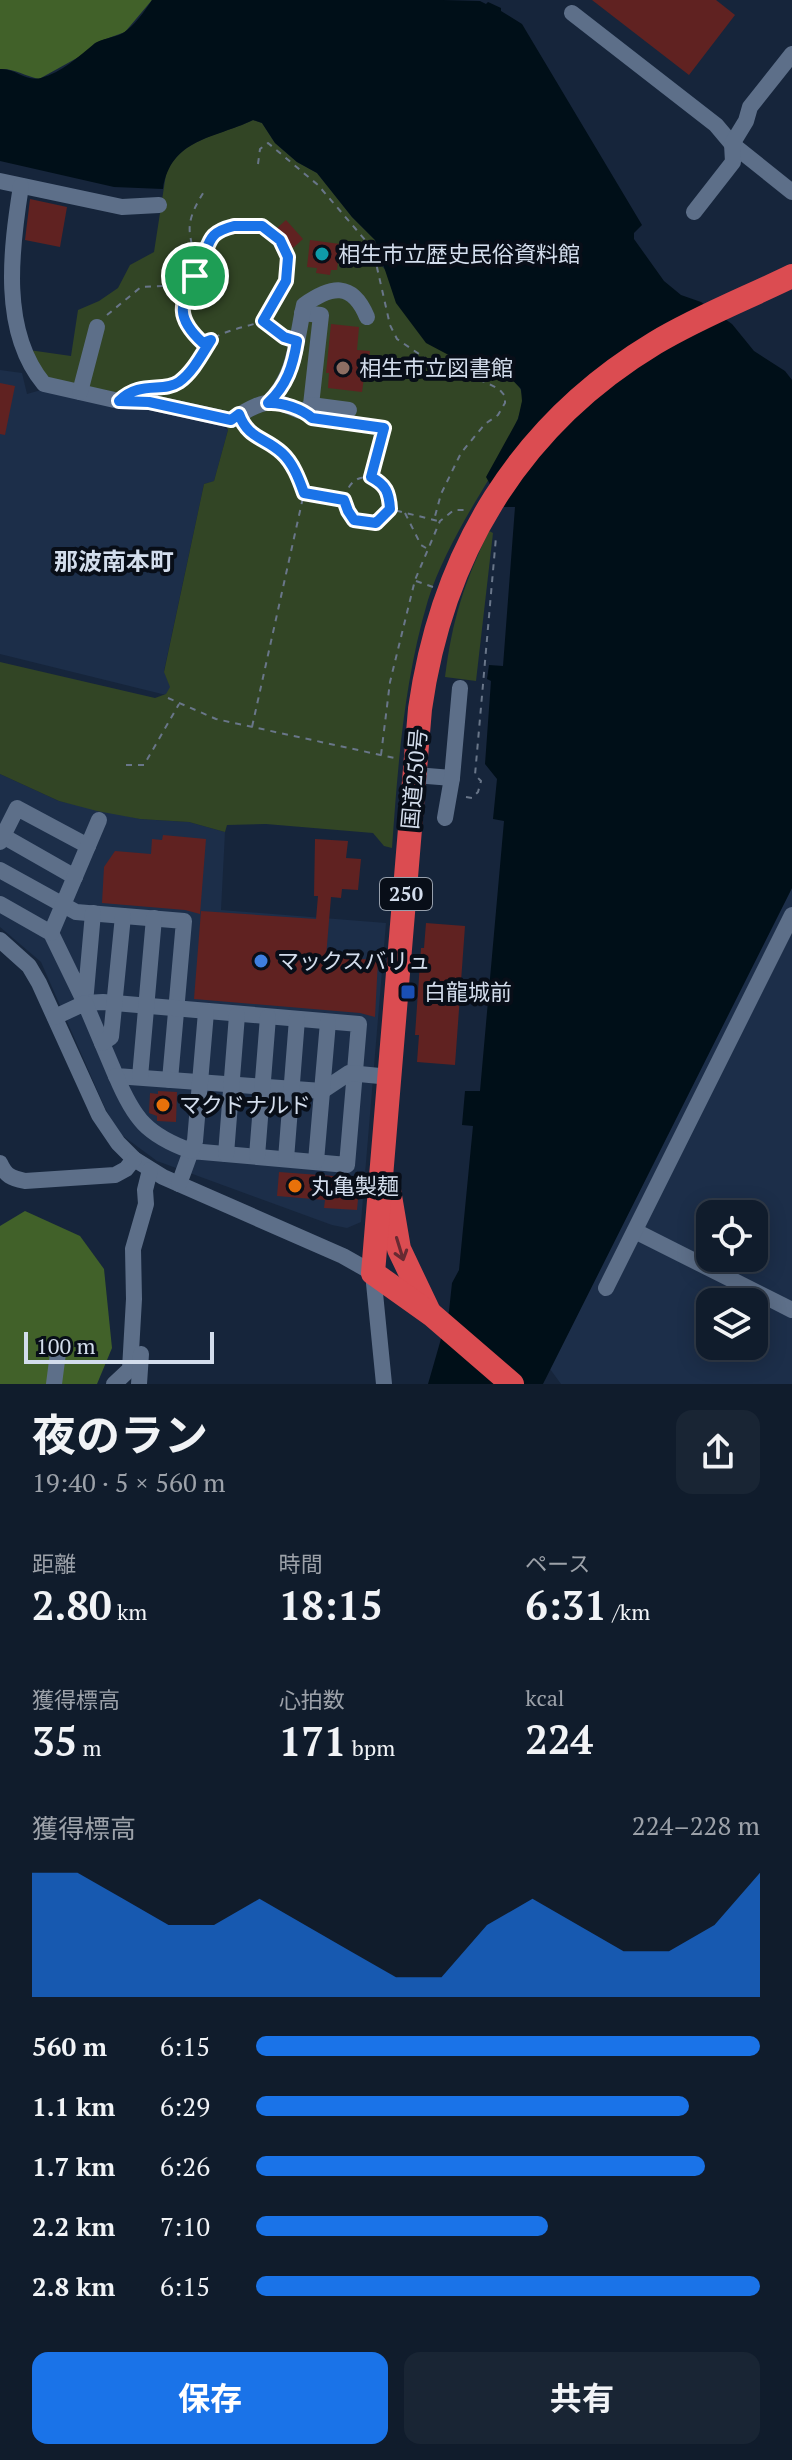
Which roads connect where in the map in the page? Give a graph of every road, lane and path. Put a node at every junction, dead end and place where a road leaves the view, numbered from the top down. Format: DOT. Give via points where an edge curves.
graph roads {
  1 [pos="572,13"];
  2 [pos="792,54"];
  3 [pos="732,144"];
  4 [pos="258,164"];
  5 [pos="0,181"];
  6 [pos="21,186"];
  7 [pos="205,190"];
  8 [pos="792,192"];
  9 [pos="159,205"];
  10 [pos="694,212"];
  11 [pos="195,276"];
  12 [pos="792,276"];
  13 [pos="302,313"];
  14 [pos="367,317"];
  15 [pos="263,321"];
  16 [pos="97,327"];
  17 [pos="211,340"];
  18 [pos="297,341"];
  19 [pos="80,392"];
  20 [pos="119,401"];
  21 [pos="268,403"];
  22 [pos="311,405"];
  23 [pos="239,414"];
  24 [pos="349,417"];
  25 [pos="371,477"];
  26 [pos="304,493"];
  27 [pos="344,500"];
  28 [pos="390,509"];
  29 [pos="405,513"];
  30 [pos="434,520"];
  31 [pos="440,521"];
  32 [pos="427,548"];
  33 [pos="415,580"];
  34 [pos="437,589"];
  35 [pos="460,688"];
  36 [pos="168,698"];
  37 [pos="179,703"];
  38 [pos="252,727"];
  39 [pos="126,765"];
  40 [pos="409,767"];
  41 [pos="452,778"];
  42 [pos="478,792"];
  43 [pos="472,798"];
  44 [pos="445,818"];
  45 [pos="99,820"];
  46 [pos="1,839"];
  47 [pos="88,846"];
  48 [pos="0,870"];
  49 [pos="75,877"];
  50 [pos="0,904"];
  51 [pos="63,906"];
  52 [pos="93,913"];
  53 [pos="792,915"];
  54 [pos="123,916"];
  55 [pos="154,918"];
  56 [pos="51,933"];
  57 [pos="0,940"];
  58 [pos="85,1003"];
  59 [pos="115,1003"];
  60 [pos="147,1007"];
  61 [pos="177,1010"];
  62 [pos="206,1012"];
  63 [pos="237,1015"];
  64 [pos="55,1017"];
  65 [pos="268,1017"];
  66 [pos="297,1019"];
  67 [pos="328,1022"];
  68 [pos="102,1043"];
  69 [pos="356,1074"];
  70 [pos="116,1076"];
  71 [pos="140,1077"];
  72 [pos="390,1077"];
  73 [pos="170,1080"];
  74 [pos="201,1082"];
  75 [pos="231,1084"];
  76 [pos="262,1087"];
  77 [pos="291,1089"];
  78 [pos="322,1091"];
  79 [pos="384,1144"];
  80 [pos="191,1151"];
  81 [pos="226,1154"];
  82 [pos="257,1156"];
  83 [pos="134,1159"];
  84 [pos="286,1159"];
  85 [pos="316,1161"];
  86 [pos="0,1163"];
  87 [pos="150,1170"];
  88 [pos="179,1184"];
  89 [pos="142,1219"];
  90 [pos="635,1231"];
  91 [pos="373,1273"];
  92 [pos="606,1288"];
  93 [pos="422,1309"];
  94 [pos="792,1310"];
  95 [pos="378,1328"];
  96 [pos="58,1353"];
  97 [pos="54,1384"];
  98 [pos="114,1384"];
  99 [pos="139,1384"];
  100 [pos="384,1384"];
  101 [pos="512,1384"];
  1 -- 3 [label="street" via="716,125"];
  2 -- 3 [label="street" via="750,107"];
  3 -- 8 [label="street"];
  3 -- 10 [label="street" via="733,162"];
  4 -- 30 [label="path" via="260,149 268,143 318,185 366,241 397,339 438,367 485,382 505,396 498,415 461,453"];
  5 -- 6 [label="street"];
  6 -- 9 [label="street" via="122,207"];
  6 -- 19 [label="street" via="9,270 15,327 35,375 44,384"];
  7 -- 11 [label="path" via="187,229"];
  11 -- 15 [label="path" via="217,230 262,226 280,240 288,257 286,281"];
  11 -- 16 [label="path" via="166,286 141,287"];
  11 -- 17 [label="path" via="183,299 183,316 203,343"];
  12 -- 40 [label="highway, 国道250号 / 250" via="657,342 584,393 528,451 478,525 446,596 430,646"];
  13 -- 14 [label="street" via="304,305 326,290 352,295"];
  13 -- 18 [label="street"];
  13 -- 22 [label="street" via="321,315"];
  15 -- 17 [label="path"];
  15 -- 18 [label="path"];
  16 -- 19 [label="street"];
  17 -- 20 [label="path" via="178,383 129,391"];
  18 -- 21 [label="street" via="290,373"];
  19 -- 20 [label="street"];
  20 -- 23 [label="street" via="149,402 231,420"];
  21 -- 22 [label="street" via="304,412"];
  21 -- 23 [label="street"];
  22 -- 24 [label="street"];
  23 -- 26 [label="path" via="243,427 282,453"];
  24 -- 25 [label="path" via="384,428"];
  25 -- 27 [label="path" via="356,479"];
  25 -- 28 [label="path" via="383,483"];
  26 -- 27 [label="path"];
  26 -- 38 [label="path"];
  27 -- 28 [label="path" via="354,520 363,523 376,523"];
  28 -- 29 [label="path"];
  29 -- 30 [label="path"];
  29 -- 32 [label="path"];
  30 -- 31 [label="path"];
  33 -- 34 [label="path"];
  35 -- 41 [label="street"];
  36 -- 37 [label="path"];
  37 -- 38 [label="path"];
  37 -- 39 [label="path" via="144,765"];
  38 -- 40 [label="path"];
  40 -- 41 [label="street"];
  40 -- 72 [label="highway, 国道250号 / 250"];
  41 -- 44 [label="street"];
  42 -- 43 [label="path"];
  45 -- 47 [label="street"];
  46 -- 47 [label="street" via="17,808"];
  46 -- 49 [label="street"];
  47 -- 49 [label="street"];
  48 -- 51 [label="street"];
  49 -- 51 [label="street"];
  50 -- 56 [label="street"];
  51 -- 52 [label="street"];
  51 -- 56 [label="street"];
  52 -- 54 [label="street"];
  52 -- 58 [label="street"];
  53 -- 90 [label="street"];
  54 -- 55 [label="street"];
  54 -- 59 [label="street"];
  55 -- 60 [label="street"];
  55 -- 61 [label="street" via="184,921"];
  56 -- 58 [label="street"];
  57 -- 64 [label="street" via="29,966"];
  58 -- 59 [label="street"];
  58 -- 64 [label="street"];
  58 -- 68 [label="street"];
  59 -- 60 [label="street"];
  59 -- 68 [label="street" via="111,1037"];
  60 -- 61 [label="street"];
  60 -- 71 [label="street"];
  61 -- 62 [label="street"];
  61 -- 73 [label="street"];
  62 -- 63 [label="street"];
  62 -- 74 [label="street"];
  63 -- 65 [label="street"];
  63 -- 75 [label="street"];
  64 -- 83 [label="street" via="99,1115"];
  65 -- 66 [label="street"];
  65 -- 76 [label="street"];
  66 -- 67 [label="street"];
  66 -- 77 [label="street"];
  67 -- 69 [label="street" via="359,1024"];
  67 -- 78 [label="street"];
  68 -- 70 [label="street"];
  69 -- 72 [label="street"];
  69 -- 78 [label="street" via="349,1073"];
  69 -- 85 [label="street" via="347,1165"];
  70 -- 71 [label="street"];
  70 -- 80 [label="street" via="139,1121 160,1138"];
  71 -- 73 [label="street"];
  72 -- 79 [label="highway, 国道250号 / 250"];
  73 -- 74 [label="street"];
  74 -- 75 [label="street"];
  74 -- 80 [label="street"];
  75 -- 76 [label="street"];
  75 -- 81 [label="street"];
  76 -- 77 [label="street"];
  76 -- 82 [label="street"];
  77 -- 78 [label="street"];
  77 -- 84 [label="street"];
  78 -- 85 [label="street"];
  79 -- 91 [label="highway, 国道250号 / 250"];
  79 -- 93 [label="highway, 250, one-way" via="399,1249"];
  80 -- 81 [label="street"];
  80 -- 88 [label="street"];
  81 -- 82 [label="street"];
  82 -- 84 [label="street"];
  83 -- 86 [label="street" via="115,1175 25,1181 11,1178"];
  83 -- 87 [label="street"];
  84 -- 85 [label="street"];
  87 -- 88 [label="street"];
  87 -- 89 [label="street"];
  88 -- 91 [label="street"];
  89 -- 98 [label="street" via="133,1249 130,1369"];
  89 -- 99 [label="street" via="138,1247 145,1297"];
  90 -- 92 [label="street"];
  90 -- 94 [label="street"];
  91 -- 93 [label="highway, 250"];
  91 -- 95 [label="street"];
  93 -- 95 [label="street" via="403,1301 389,1306"];
  93 -- 101 [label="highway, 250"];
  95 -- 100 [label="street"];
  96 -- 97 [label="street"];
}
